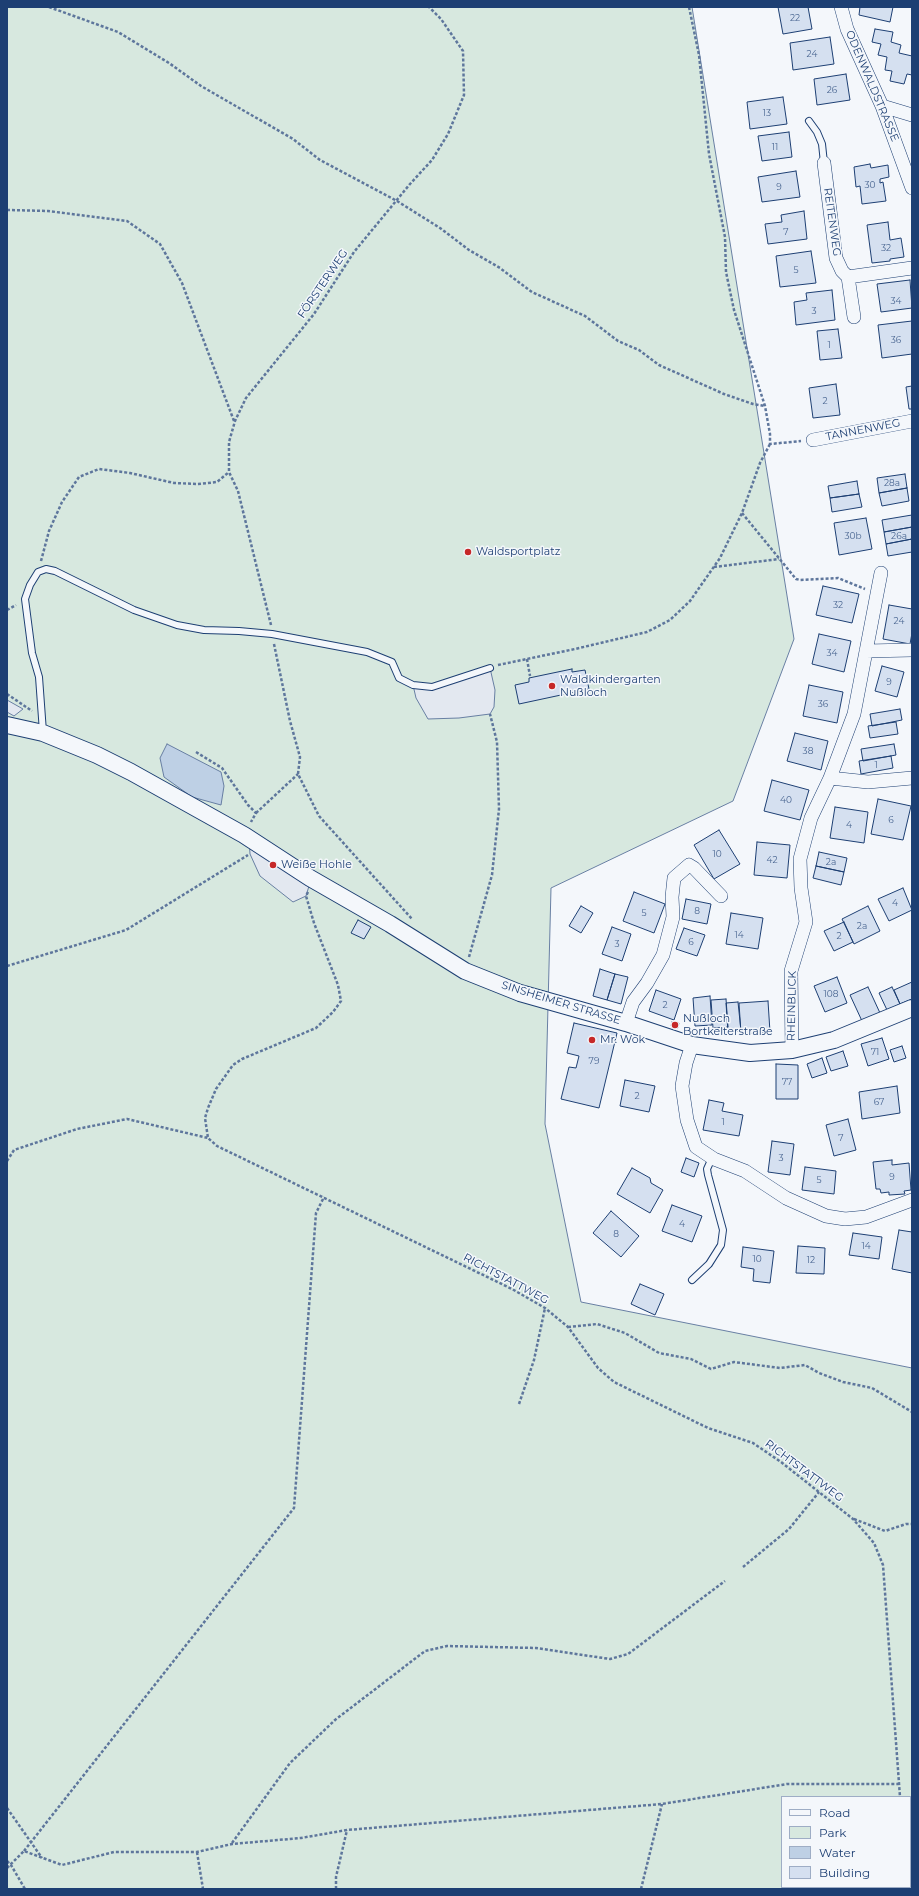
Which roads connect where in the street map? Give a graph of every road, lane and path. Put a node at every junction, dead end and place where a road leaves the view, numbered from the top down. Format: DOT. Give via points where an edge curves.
graph roads {
  1 [pos="49,7"];
  2 [pos="429,7"];
  3 [pos="690,7"];
  4 [pos="841,7"];
  5 [pos="882,106"];
  6 [pos="912,115"];
  7 [pos="809,121"];
  8 [pos="824,163"];
  9 [pos="912,188"];
  10 [pos="397,201"];
  11 [pos="7,210"];
  12 [pos="912,268"];
  13 [pos="848,277"];
  14 [pos="854,317"];
  15 [pos="764,406"];
  16 [pos="234,421"];
  17 [pos="912,421"];
  18 [pos="813,440"];
  19 [pos="770,444"];
  20 [pos="229,472"];
  21 [pos="742,513"];
  22 [pos="780,559"];
  23 [pos="714,568"];
  24 [pos="38,572"];
  25 [pos="881,573"];
  26 [pos="877,594"];
  27 [pos="272,634"];
  28 [pos="912,650"];
  29 [pos="866,651"];
  30 [pos="527,659"];
  31 [pos="490,668"];
  32 [pos="530,676"];
  33 [pos="7,694"];
  34 [pos="490,714"];
  35 [pos="7,725"];
  36 [pos="43,733"];
  37 [pos="196,752"];
  38 [pos="298,774"];
  39 [pos="830,778"];
  40 [pos="912,778"];
  41 [pos="256,813"];
  42 [pos="244,835"];
  43 [pos="260,845"];
  44 [pos="310,878"];
  45 [pos="721,896"];
  46 [pos="417,924"];
  47 [pos="7,966"];
  48 [pos="465,971"];
  49 [pos="912,1008"];
  50 [pos="626,1023"];
  51 [pos="692,1045"];
  52 [pos="792,1050"];
  53 [pos="208,1138"];
  54 [pos="712,1158"];
  55 [pos="7,1161"];
  56 [pos="324,1197"];
  57 [pos="912,1200"];
  58 [pos="692,1280"];
  59 [pos="545,1308"];
  60 [pos="568,1327"];
  61 [pos="519,1404"];
  62 [pos="912,1412"];
  63 [pos="819,1492"];
  64 [pos="853,1518"];
  65 [pos="912,1524"];
  66 [pos="743,1567"];
  67 [pos="725,1581"];
  68 [pos="899,1784"];
  69 [pos="900,1796"];
  70 [pos="662,1804"];
  71 [pos="7,1808"];
  72 [pos="347,1830"];
  73 [pos="31,1841"];
  74 [pos="232,1844"];
  75 [pos="24,1851"];
  76 [pos="197,1852"];
  77 [pos="42,1858"];
  78 [pos="7,1861"];
  79 [pos="11,1865"];
  80 [pos="7,1868"];
  81 [pos="25,1889"];
  82 [pos="203,1889"];
  83 [pos="336,1889"];
  84 [pos="641,1889"];
  1 -- 10 [label="path" via="118,32 202,86 293,139 320,160"];
  2 -- 10 [label="path, FÖRSTERWEG" via="441,19 463,52 464,95 448,134 432,160"];
  3 -- 15 [label="path" via="699,55 709,154 725,237 726,272 734,310"];
  4 -- 5 [label="street, ODENWALDSTRASSE" via="847,29"];
  5 -- 6 [label="street"];
  5 -- 9 [label="street, ODENWALDSTRASSE"];
  7 -- 8 [label="lane" via="822,144"];
  8 -- 13 [label="street, REITENWEG" via="836,258"];
  10 -- 15 [label="path" via="500,268 532,292 585,316 618,341 639,350 659,365 724,394"];
  10 -- 16 [label="path, FÖRSTERWEG" via="354,252 314,314 246,398"];
  11 -- 16 [label="path" via="48,211 127,221 160,244 182,283"];
  12 -- 13 [label="street"];
  13 -- 14 [label="street, REITENWEG"];
  15 -- 19 [label="path"];
  16 -- 20 [label="path, FÖRSTERWEG" via="229,442"];
  17 -- 18 [label="street, TANNENWEG"];
  18 -- 19 [label="path"];
  19 -- 21 [label="path" via="760,463"];
  20 -- 24 [label="path" via="217,482 198,484 174,483 99,469 79,477 62,502 49,531"];
  20 -- 27 [label="path, FÖRSTERWEG" via="238,491"];
  21 -- 22 [label="path"];
  21 -- 23 [label="path"];
  22 -- 23 [label="path"];
  22 -- 26 [label="path" via="800,580 838,578"];
  23 -- 30 [label="path" via="690,601 670,620 647,632"];
  24 -- 27 [label="lane" via="46,569 55,571 134,610 177,625 204,630 239,630"];
  24 -- 36 [label="lane" via="24,599 32,653 39,677"];
  25 -- 26 [label="street, RHEINBLICK"];
  26 -- 29 [label="street, RHEINBLICK"];
  27 -- 31 [label="lane" via="367,652 392,662 399,678 413,685 432,687"];
  27 -- 38 [label="path, FÖRSTERWEG" via="300,757"];
  28 -- 29 [label="street"];
  29 -- 39 [label="street, RHEINBLICK" via="854,714"];
  30 -- 31 [label="path"];
  30 -- 32 [label="path"];
  33 -- 36 [label="path" via="38,715"];
  34 -- 48 [label="path" via="497,742 499,809 492,875"];
  35 -- 36 [label="street, SINSHEIMER STRASSE"];
  36 -- 42 [label="street, SINSHEIMER STRASSE" via="131,772"];
  37 -- 41 [label="path" via="222,768"];
  38 -- 41 [label="path"];
  38 -- 46 [label="path" via="319,816"];
  39 -- 40 [label="street" via="868,782"];
  39 -- 52 [label="street, RHEINBLICK" via="812,818 800,859 806,922 791,971"];
  41 -- 42 [label="path"];
  42 -- 43 [label="street, SINSHEIMER STRASSE"];
  43 -- 44 [label="street, SINSHEIMER STRASSE"];
  43 -- 47 [label="path" via="250,854 126,930"];
  44 -- 48 [label="street, SINSHEIMER STRASSE"];
  44 -- 53 [label="path" via="306,896 338,985 341,1001 316,1028 233,1064 216,1089 208,1108 205,1118"];
  45 -- 50 [label="street" via="689,865 674,878 673,917 662,955 633,1002"];
  48 -- 50 [label="street, SINSHEIMER STRASSE" via="520,993"];
  49 -- 52 [label="street, SINSHEIMER STRASSE" via="834,1040"];
  50 -- 51 [label="street, SINSHEIMER STRASSE"];
  51 -- 52 [label="street, SINSHEIMER STRASSE" via="750,1053"];
  51 -- 54 [label="street" via="682,1086 687,1120 696,1147"];
  53 -- 55 [label="path" via="127,1119 77,1129 14,1150"];
  53 -- 56 [label="path, RICHTSTATTWEG" via="217,1146"];
  54 -- 57 [label="street" via="745,1171 786,1198 826,1216 845,1219 866,1217"];
  54 -- 58 [label="lane" via="707,1169 722,1230 721,1245 709,1264"];
  56 -- 59 [label="path, RICHTSTATTWEG" via="512,1289"];
  56 -- 73 [label="path" via="316,1213 294,1508"];
  59 -- 60 [label="path, RICHTSTATTWEG"];
  59 -- 61 [label="path" via="534,1360"];
  60 -- 62 [label="path" via="597,1324 625,1333 659,1353 692,1359 711,1369 734,1362 780,1368 805,1365 843,1382 872,1388"];
  60 -- 63 [label="path, RICHTSTATTWEG" via="598,1368 614,1382 708,1428 753,1443"];
  63 -- 64 [label="path, RICHTSTATTWEG"];
  63 -- 66 [label="path" via="789,1529"];
  64 -- 65 [label="path" via="885,1531"];
  64 -- 68 [label="path, RICHTSTATTWEG" via="874,1543 883,1565"];
  67 -- 74 [label="path" via="628,1654 610,1659 536,1648 447,1646 426,1651 335,1720 290,1763"];
  68 -- 69 [label="path, RICHTSTATTWEG"];
  68 -- 70 [label="path" via="787,1784"];
  70 -- 72 [label="path"];
  70 -- 84 [label="path"];
  71 -- 73 [label="path"];
  72 -- 74 [label="path" via="301,1838"];
  72 -- 83 [label="path" via="336,1877"];
  73 -- 75 [label="path"];
  73 -- 77 [label="path"];
  74 -- 76 [label="path"];
  75 -- 77 [label="path"];
  75 -- 79 [label="path"];
  76 -- 77 [label="path" via="114,1852 62,1865"];
  76 -- 82 [label="path"];
  78 -- 79 [label="path"];
  79 -- 80 [label="path"];
  79 -- 81 [label="path"];
}
